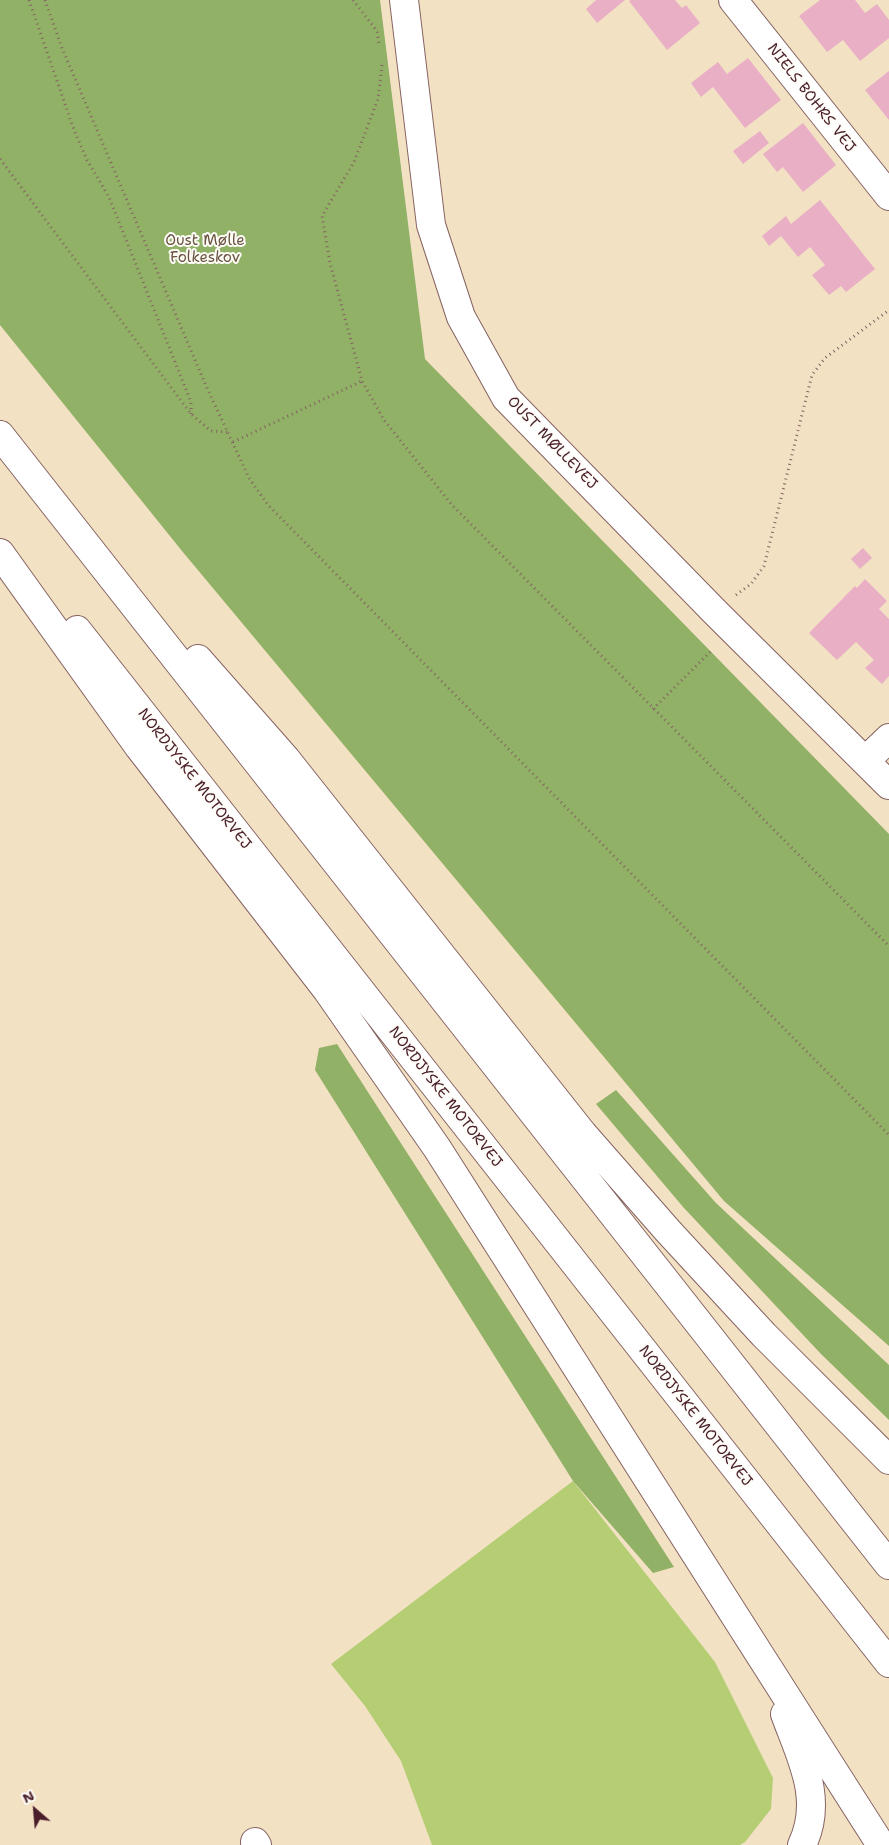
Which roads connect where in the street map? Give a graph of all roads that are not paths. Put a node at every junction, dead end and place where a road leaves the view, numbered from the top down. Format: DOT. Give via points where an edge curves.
graph roads {
  1 [pos="404,0"];
  2 [pos="733,0"];
  3 [pos="889,196"];
  4 [pos="0,434"];
  5 [pos="0,532"];
  6 [pos="0,553"];
  7 [pos="889,738"];
  8 [pos="865,761"];
  9 [pos="889,785"];
  10 [pos="889,1460"];
  11 [pos="889,1565"];
  12 [pos="889,1663"];
  13 [pos="768,1666"];
  14 [pos="802,1845"];
  15 [pos="881,1845"];
  1 -- 8 [label="main road, OUST MØLLEVEJ" via="430,225 461,317 506,398"];
  2 -- 3 [label="main road, NIELS BOHRS VEJ"];
  4 -- 10 [label="main road" via="286,759 583,1134 764,1335"];
  4 -- 11 [label="main road"];
  5 -- 12 [label="main road, NORDJYSKE MOTORVEJ"];
  6 -- 13 [label="main road" via="139,747 373,1053"];
  7 -- 8 [label="main road"];
  8 -- 9 [label="main road, OUST MØLLEVEJ"];
  13 -- 14 [label="main road" via="811,1786 811,1814"];
  13 -- 15 [label="main road"];
}
